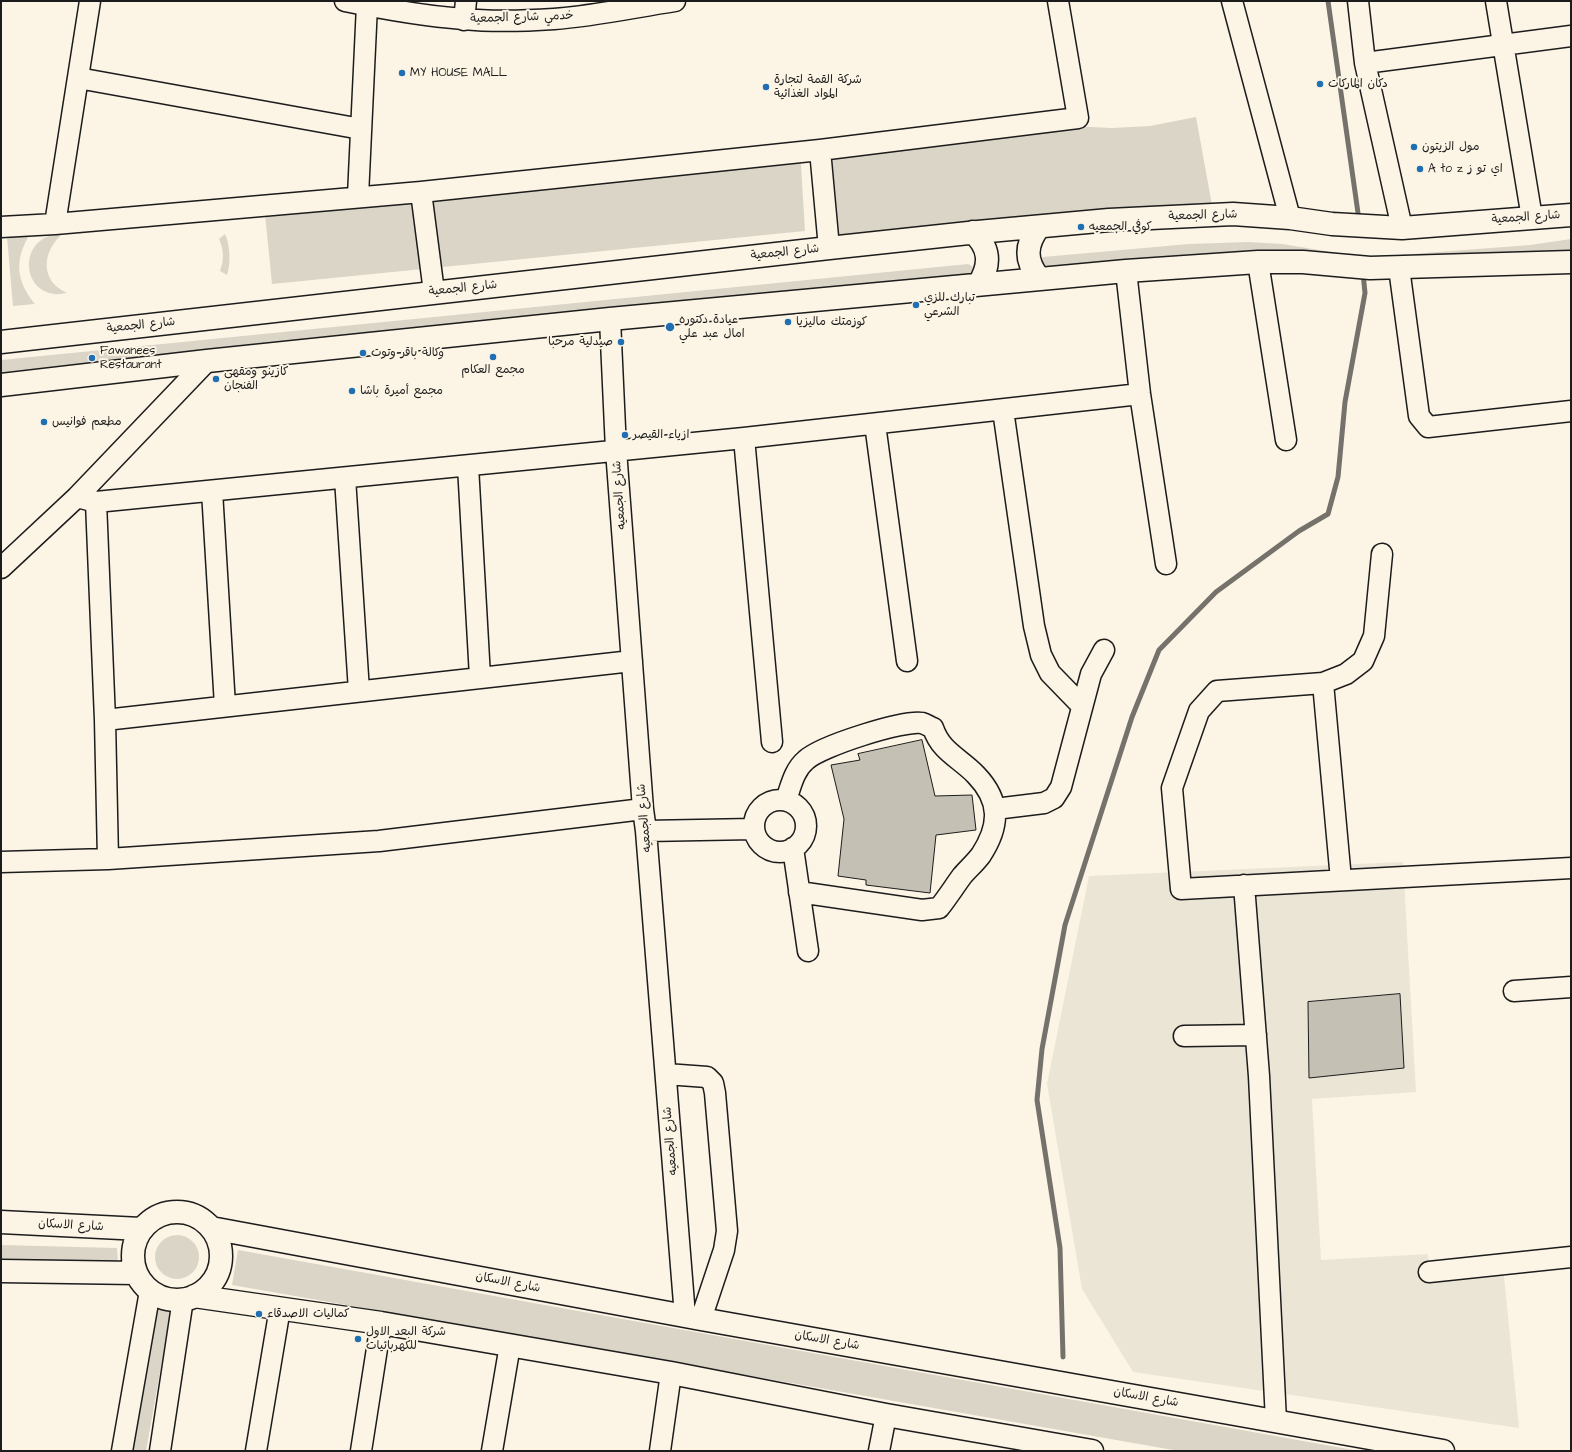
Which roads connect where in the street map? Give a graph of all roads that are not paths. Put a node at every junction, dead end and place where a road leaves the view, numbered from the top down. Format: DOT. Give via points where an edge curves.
graph roads {
  1 [pos="90,1"];
  2 [pos="345,1"];
  3 [pos="675,1"];
  4 [pos="1058,1"];
  5 [pos="1232,1"];
  6 [pos="1358,1"];
  7 [pos="1496,1"];
  8 [pos="648,3"];
  9 [pos="367,5"];
  10 [pos="465,10"];
  11 [pos="1571,36"];
  12 [pos="1503,46"];
  13 [pos="1365,63"];
  14 [pos="78,78"];
  15 [pos="362,129"];
  16 [pos="820,150"];
  17 [pos="421,192"];
  18 [pos="358,196"];
  19 [pos="1571,215"];
  20 [pos="1290,218"];
  21 [pos="1532,218"];
  22 [pos="55,224"];
  23 [pos="1,227"];
  24 [pos="1039,227"];
  25 [pos="1402,228"];
  26 [pos="973,232"];
  27 [pos="829,248"];
  28 [pos="1258,262"];
  29 [pos="1571,262"];
  30 [pos="1399,268"];
  31 [pos="1126,271"];
  32 [pos="1039,278"];
  33 [pos="979,284"];
  34 [pos="434,292"];
  35 [pos="610,319"];
  36 [pos="1,342"];
  37 [pos="207,361"];
  38 [pos="1,385"];
  39 [pos="1140,394"];
  40 [pos="1003,410"];
  41 [pos="1571,411"];
  42 [pos="875,424"];
  43 [pos="744,438"];
  44 [pos="1286,440"];
  45 [pos="616,450"];
  46 [pos="468,466"];
  47 [pos="345,478"];
  48 [pos="212,491"];
  49 [pos="77,497"];
  50 [pos="96,502"];
  51 [pos="1382,554"];
  52 [pos="1166,564"];
  53 [pos="1,568"];
  54 [pos="1104,650"];
  55 [pos="632,661"];
  56 [pos="908,662"];
  57 [pos="480,677"];
  58 [pos="1323,683"];
  59 [pos="359,690"];
  60 [pos="225,706"];
  61 [pos="1082,706"];
  62 [pos="106,720"];
  63 [pos="772,742"];
  64 [pos="786,800"];
  65 [pos="643,809"];
  66 [pos="995,809"];
  67 [pos="753,829"];
  68 [pos="646,831"];
  69 [pos="793,848"];
  70 [pos="108,859"];
  71 [pos="1,862"];
  72 [pos="1571,868"];
  73 [pos="1341,880"];
  74 [pos="1250,885"];
  75 [pos="799,892"];
  76 [pos="808,951"];
  77 [pos="1571,987"];
  78 [pos="1514,991"];
  79 [pos="1256,1034"];
  80 [pos="1184,1036"];
  81 [pos="666,1074"];
  82 [pos="1,1222"];
  83 [pos="211,1228"];
  84 [pos="141,1229"];
  85 [pos="1571,1257"];
  86 [pos="1,1271"];
  87 [pos="1429,1272"];
  88 [pos="136,1273"];
  89 [pos="150,1291"];
  90 [pos="189,1298"];
  91 [pos="280,1308"];
  92 [pos="693,1318"];
  93 [pos="381,1323"];
  94 [pos="510,1345"];
  95 [pos="671,1373"];
  96 [pos="886,1415"];
  97 [pos="1276,1421"];
  98 [pos="1029,1446"];
  99 [pos="1080,1450"];
  100 [pos="122,1451"];
  101 [pos="160,1451"];
  102 [pos="256,1451"];
  103 [pos="361,1451"];
  104 [pos="492,1451"];
  105 [pos="660,1451"];
  106 [pos="879,1451"];
  107 [pos="1443,1451"];
  1 -- 14 [label="street"];
  2 -- 9 [label="street, خدمي شارع الجمعية"];
  3 -- 8 [label="street, خدمي شارع الجمعية"];
  4 -- 16 [label="street" via="1078,118"];
  5 -- 20 [label="street"];
  6 -- 13 [label="street"];
  7 -- 12 [label="street"];
  8 -- 10 [label="street, خدمي شارع الجمعية" via="599,14 555,19 508,20"];
  9 -- 10 [label="street, خدمي شارع الجمعية"];
  9 -- 15 [label="street"];
  11 -- 12 [label="street"];
  12 -- 13 [label="street"];
  12 -- 21 [label="street"];
  13 -- 25 [label="street"];
  14 -- 15 [label="street"];
  14 -- 22 [label="street"];
  15 -- 18 [label="street"];
  16 -- 17 [label="street"];
  16 -- 27 [label="street"];
  17 -- 18 [label="street"];
  17 -- 34 [label="street"];
  18 -- 22 [label="street"];
  19 -- 21 [label="main road, شارع الجمعية"];
  20 -- 24 [label="main road, شارع الجمعية" via="1233,214 1109,220"];
  20 -- 25 [label="main road, شارع الجمعية" via="1332,224"];
  21 -- 25 [label="main road, شارع الجمعية"];
  22 -- 23 [label="street"];
  24 -- 26 [label="main road, شارع الجمعية"];
  24 -- 32 [label="main road" via="1031,239 1028,253 1031,267"];
  26 -- 27 [label="main road, شارع الجمعية"];
  26 -- 33 [label="main road" via="985,247 987,257 986,271"];
  27 -- 34 [label="main road, شارع الجمعية"];
  28 -- 30 [label="main road"];
  28 -- 31 [label="main road"];
  28 -- 44 [label="street"];
  29 -- 30 [label="main road"];
  30 -- 41 [label="street" via="1419,416 1428,427"];
  31 -- 32 [label="main road"];
  31 -- 39 [label="street"];
  32 -- 33 [label="main road"];
  33 -- 35 [label="main road"];
  34 -- 36 [label="main road, شارع الجمعية"];
  35 -- 37 [label="main road"];
  35 -- 45 [label="street, شارع الجمعيه"];
  37 -- 38 [label="main road"];
  37 -- 49 [label="street"];
  39 -- 40 [label="street"];
  39 -- 52 [label="street"];
  40 -- 42 [label="street"];
  40 -- 61 [label="street" via="1034,626 1041,655 1050,673"];
  42 -- 43 [label="street"];
  42 -- 56 [label="street"];
  43 -- 45 [label="street"];
  43 -- 63 [label="street"];
  45 -- 46 [label="street"];
  45 -- 55 [label="street, شارع الجمعيه"];
  46 -- 47 [label="street"];
  46 -- 57 [label="street"];
  47 -- 48 [label="street"];
  47 -- 59 [label="street"];
  48 -- 50 [label="street"];
  48 -- 60 [label="street"];
  49 -- 50 [label="street"];
  49 -- 53 [label="street"];
  50 -- 62 [label="street"];
  51 -- 58 [label="street" via="1374,636 1363,660 1346,674"];
  54 -- 61 [label="street" via="1091,674"];
  55 -- 57 [label="street"];
  55 -- 65 [label="street, شارع الجمعيه"];
  57 -- 59 [label="street"];
  58 -- 73 [label="street"];
  58 -- 74 [label="street" via="1217,691 1200,711 1172,788 1181,889"];
  59 -- 60 [label="street"];
  60 -- 62 [label="street"];
  61 -- 66 [label="street" via="1061,787 1054,798 1044,803"];
  62 -- 70 [label="street"];
  64 -- 66 [label="street" via="798,767 807,758 844,740 905,724 922,723 933,728 936,738 945,749 976,774 989,792"];
  64 -- 67 [label="street" via="774,800 760,808 755,816"];
  64 -- 69 [label="street" via="799,807 806,823 806,832 802,840"];
  65 -- 68 [label="street, شارع الجمعيه"];
  65 -- 70 [label="street" via="379,841"];
  66 -- 75 [label="street" via="996,823 980,856 938,908 922,910"];
  67 -- 68 [label="street"];
  67 -- 69 [label="street" via="757,841 771,851 788,851"];
  68 -- 81 [label="street, شارع الجمعيه"];
  69 -- 75 [label="street"];
  70 -- 71 [label="street"];
  72 -- 73 [label="street"];
  73 -- 74 [label="street"];
  74 -- 79 [label="street"];
  75 -- 76 [label="street"];
  77 -- 78 [label="street"];
  79 -- 80 [label="street"];
  79 -- 97 [label="street"];
  81 -- 92 [label="street, شارع الجمعيه"];
  81 -- 92 [label="street" via="707,1077 713,1083 715,1093 727,1231 724,1250"];
  82 -- 84 [label="main road, شارع الاسكان"];
  83 -- 84 [label="main road" via="198,1217 182,1212 170,1212 159,1215"];
  83 -- 90 [label="main road" via="220,1249 221,1261 218,1272 204,1290"];
  83 -- 92 [label="main road, شارع الاسكان"];
  84 -- 88 [label="main road" via="133,1250"];
  85 -- 87 [label="street"];
  86 -- 88 [label="main road"];
  88 -- 89 [label="main road"];
  89 -- 90 [label="main road" via="172,1299"];
  89 -- 100 [label="street"];
  90 -- 91 [label="main road"];
  90 -- 101 [label="street"];
  91 -- 93 [label="main road"];
  91 -- 102 [label="street"];
  92 -- 97 [label="main road, شارع الاسكان"];
  93 -- 94 [label="main road"];
  93 -- 103 [label="street"];
  94 -- 95 [label="main road"];
  94 -- 104 [label="street"];
  95 -- 96 [label="main road"];
  95 -- 105 [label="street"];
  96 -- 98 [label="main road"];
  96 -- 106 [label="street"];
  97 -- 107 [label="main road, شارع الاسكان"];
  98 -- 99 [label="main road"];
}
